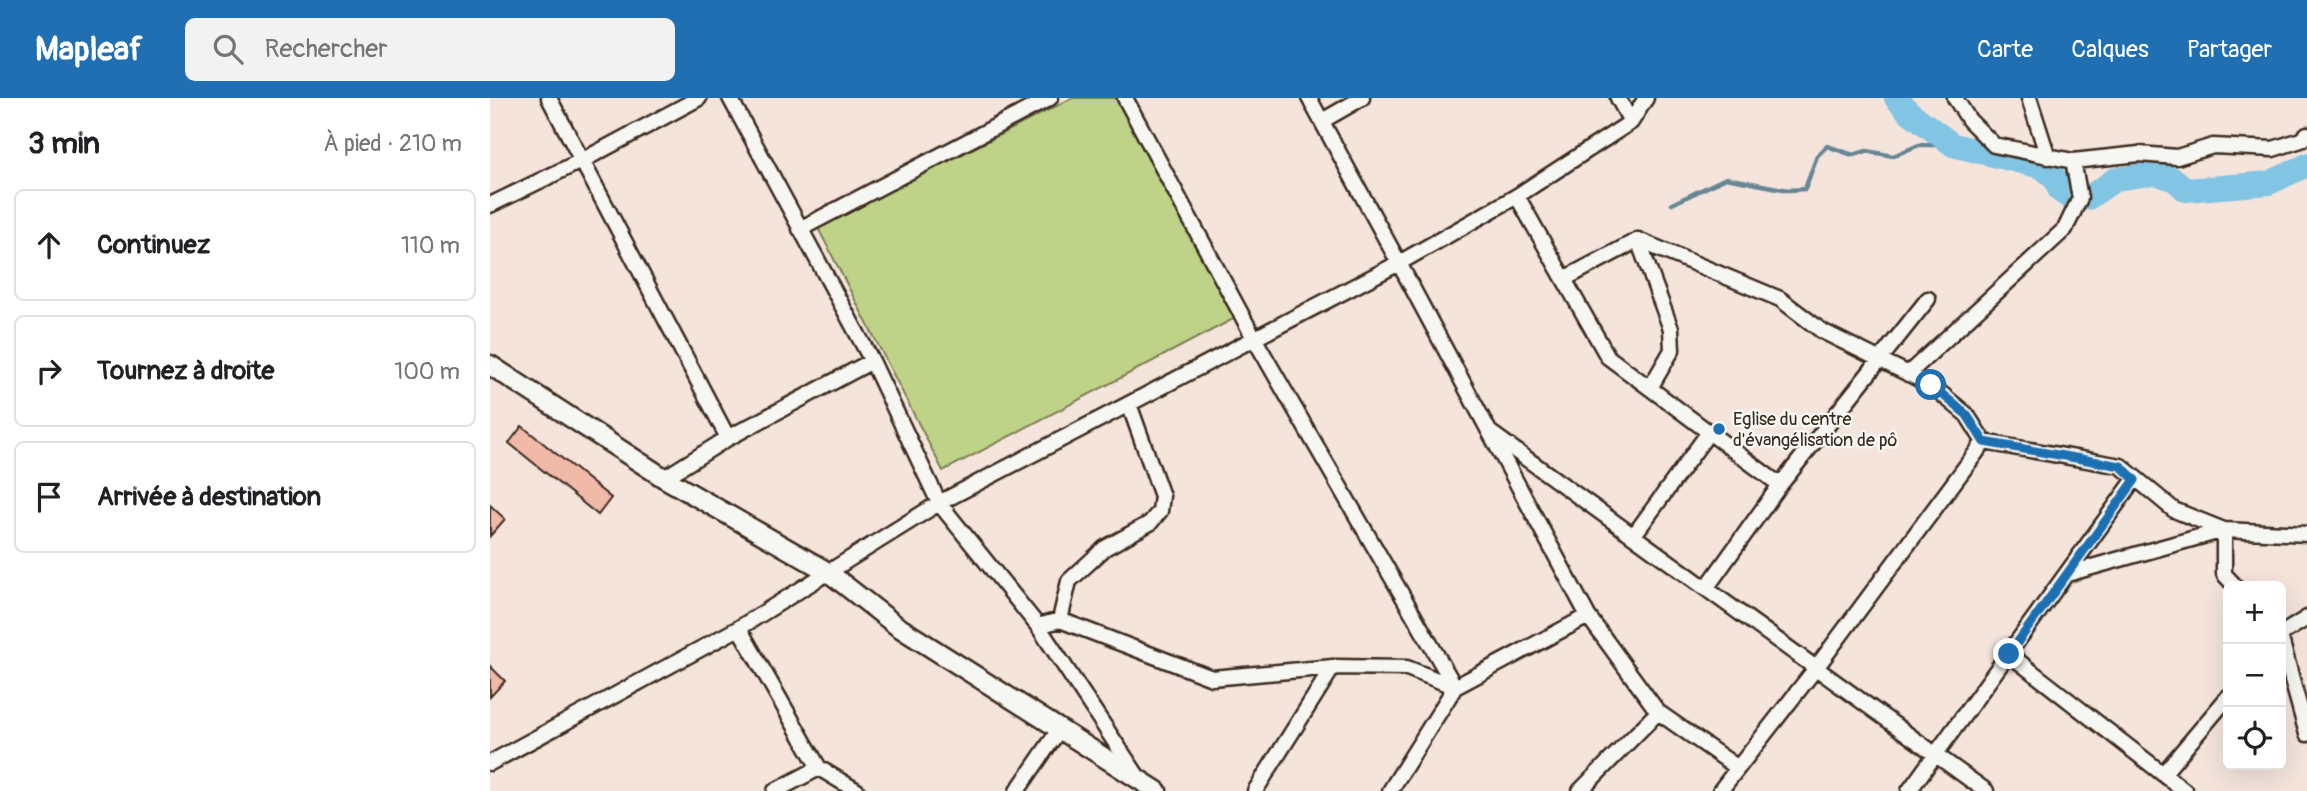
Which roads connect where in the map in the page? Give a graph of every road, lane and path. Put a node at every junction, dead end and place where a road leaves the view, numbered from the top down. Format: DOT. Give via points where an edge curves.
graph roads {
  1 [pos="549,98"];
  2 [pos="699,98"];
  3 [pos="730,98"];
  4 [pos="1050,98"];
  5 [pos="1125,98"];
  6 [pos="1309,98"];
  7 [pos="1362,98"];
  8 [pos="1618,98"];
  9 [pos="1646,98"];
  10 [pos="1955,98"];
  11 [pos="2029,98"];
  12 [pos="1322,121"];
  13 [pos="1631,122"];
  14 [pos="2307,134"];
  15 [pos="2048,157"];
  16 [pos="583,160"];
  17 [pos="2073,161"];
  18 [pos="1517,196"];
  19 [pos="490,205"];
  20 [pos="800,229"];
  21 [pos="1638,240"];
  22 [pos="1399,263"];
  23 [pos="1564,279"];
  24 [pos="1928,299"];
  25 [pos="1254,338"];
  26 [pos="1880,359"];
  27 [pos="872,360"];
  28 [pos="490,365"];
  29 [pos="1908,374"];
  30 [pos="1650,388"];
  31 [pos="1129,404"];
  32 [pos="1489,431"];
  33 [pos="1709,432"];
  34 [pos="728,438"];
  35 [pos="1984,442"];
  36 [pos="664,478"];
  37 [pos="2135,480"];
  38 [pos="1780,485"];
  39 [pos="939,503"];
  40 [pos="2224,530"];
  41 [pos="2307,534"];
  42 [pos="1634,535"];
  43 [pos="828,572"];
  44 [pos="2067,574"];
  45 [pos="2230,581"];
  46 [pos="1707,587"];
  47 [pos="1588,616"];
  48 [pos="2307,618"];
  49 [pos="1060,620"];
  50 [pos="1038,626"];
  51 [pos="739,628"];
  52 [pos="2286,633"];
  53 [pos="2283,644"];
  54 [pos="2009,654"];
  55 [pos="1333,667"];
  56 [pos="1816,668"];
  57 [pos="1455,687"];
  58 [pos="2223,702"];
  59 [pos="1658,712"];
  60 [pos="1059,730"];
  61 [pos="2307,734"];
  62 [pos="1936,754"];
  63 [pos="490,763"];
  64 [pos="819,768"];
  65 [pos="1738,768"];
  66 [pos="2163,774"];
  67 [pos="1139,779"];
  68 [pos="775,791"];
  69 [pos="857,791"];
  70 [pos="1017,791"];
  71 [pos="1157,791"];
  72 [pos="1255,791"];
  73 [pos="1390,791"];
  74 [pos="1580,791"];
  75 [pos="1720,791"];
  76 [pos="1909,791"];
  77 [pos="1986,791"];
  78 [pos="2185,791"];
  1 -- 16 [label="street"];
  2 -- 16 [label="street"];
  3 -- 20 [label="street"];
  4 -- 20 [label="street"];
  5 -- 25 [label="street"];
  6 -- 12 [label="street"];
  7 -- 12 [label="street"];
  8 -- 13 [label="street"];
  9 -- 13 [label="street"];
  10 -- 15 [label="street" via="1994,145"];
  11 -- 15 [label="street"];
  12 -- 22 [label="street"];
  13 -- 18 [label="street"];
  14 -- 17 [label="street" via="2273,149 2213,146 2177,157 2139,154"];
  15 -- 17 [label="street"];
  16 -- 19 [label="street"];
  16 -- 34 [label="street"];
  17 -- 29 [label="street" via="2080,198 2065,229"];
  18 -- 22 [label="street"];
  18 -- 23 [label="street"];
  20 -- 27 [label="street"];
  21 -- 23 [label="street"];
  21 -- 26 [label="street" via="1780,299 1822,331"];
  21 -- 30 [label="street" via="1671,329 1672,351"];
  22 -- 25 [label="street"];
  22 -- 32 [label="street"];
  23 -- 30 [label="street" via="1608,357"];
  24 -- 26 [label="street"];
  25 -- 31 [label="street"];
  25 -- 57 [label="street"];
  26 -- 29 [label="street"];
  26 -- 38 [label="street"];
  27 -- 34 [label="street"];
  27 -- 39 [label="street"];
  28 -- 36 [label="main road"];
  29 -- 35 [label="street" via="1931,385 1967,415"];
  30 -- 33 [label="street"];
  31 -- 39 [label="street"];
  31 -- 49 [label="street" via="1162,496 1160,511 1150,523 1105,548 1069,582"];
  32 -- 42 [label="street"];
  32 -- 47 [label="street"];
  33 -- 38 [label="street"];
  33 -- 42 [label="street"];
  34 -- 36 [label="street"];
  35 -- 37 [label="street" via="2121,466"];
  35 -- 56 [label="street"];
  36 -- 43 [label="main road"];
  37 -- 40 [label="street" via="2174,510"];
  37 -- 44 [label="street"];
  38 -- 46 [label="street"];
  39 -- 43 [label="street"];
  39 -- 50 [label="street"];
  40 -- 41 [label="street"];
  40 -- 44 [label="street"];
  40 -- 45 [label="street" via="2224,574"];
  42 -- 46 [label="street"];
  43 -- 51 [label="street"];
  43 -- 60 [label="main road" via="897,626"];
  44 -- 54 [label="street"];
  46 -- 56 [label="street"];
  47 -- 57 [label="street"];
  47 -- 59 [label="street"];
  48 -- 52 [label="street"];
  49 -- 50 [label="street"];
  49 -- 55 [label="street" via="1212,678"];
  50 -- 67 [label="street"];
  51 -- 63 [label="street"];
  51 -- 64 [label="street"];
  53 -- 61 [label="street"];
  54 -- 62 [label="street"];
  54 -- 66 [label="street"];
  55 -- 57 [label="street" via="1407,668"];
  55 -- 72 [label="street"];
  56 -- 62 [label="street"];
  56 -- 65 [label="street"];
  57 -- 73 [label="street"];
  58 -- 66 [label="street"];
  59 -- 65 [label="street"];
  59 -- 74 [label="street"];
  60 -- 67 [label="main road"];
  60 -- 70 [label="street"];
  62 -- 76 [label="street"];
  62 -- 77 [label="street"];
  64 -- 68 [label="street"];
  64 -- 69 [label="street"];
  65 -- 75 [label="street"];
  66 -- 78 [label="street"];
  67 -- 71 [label="main road"];
}
